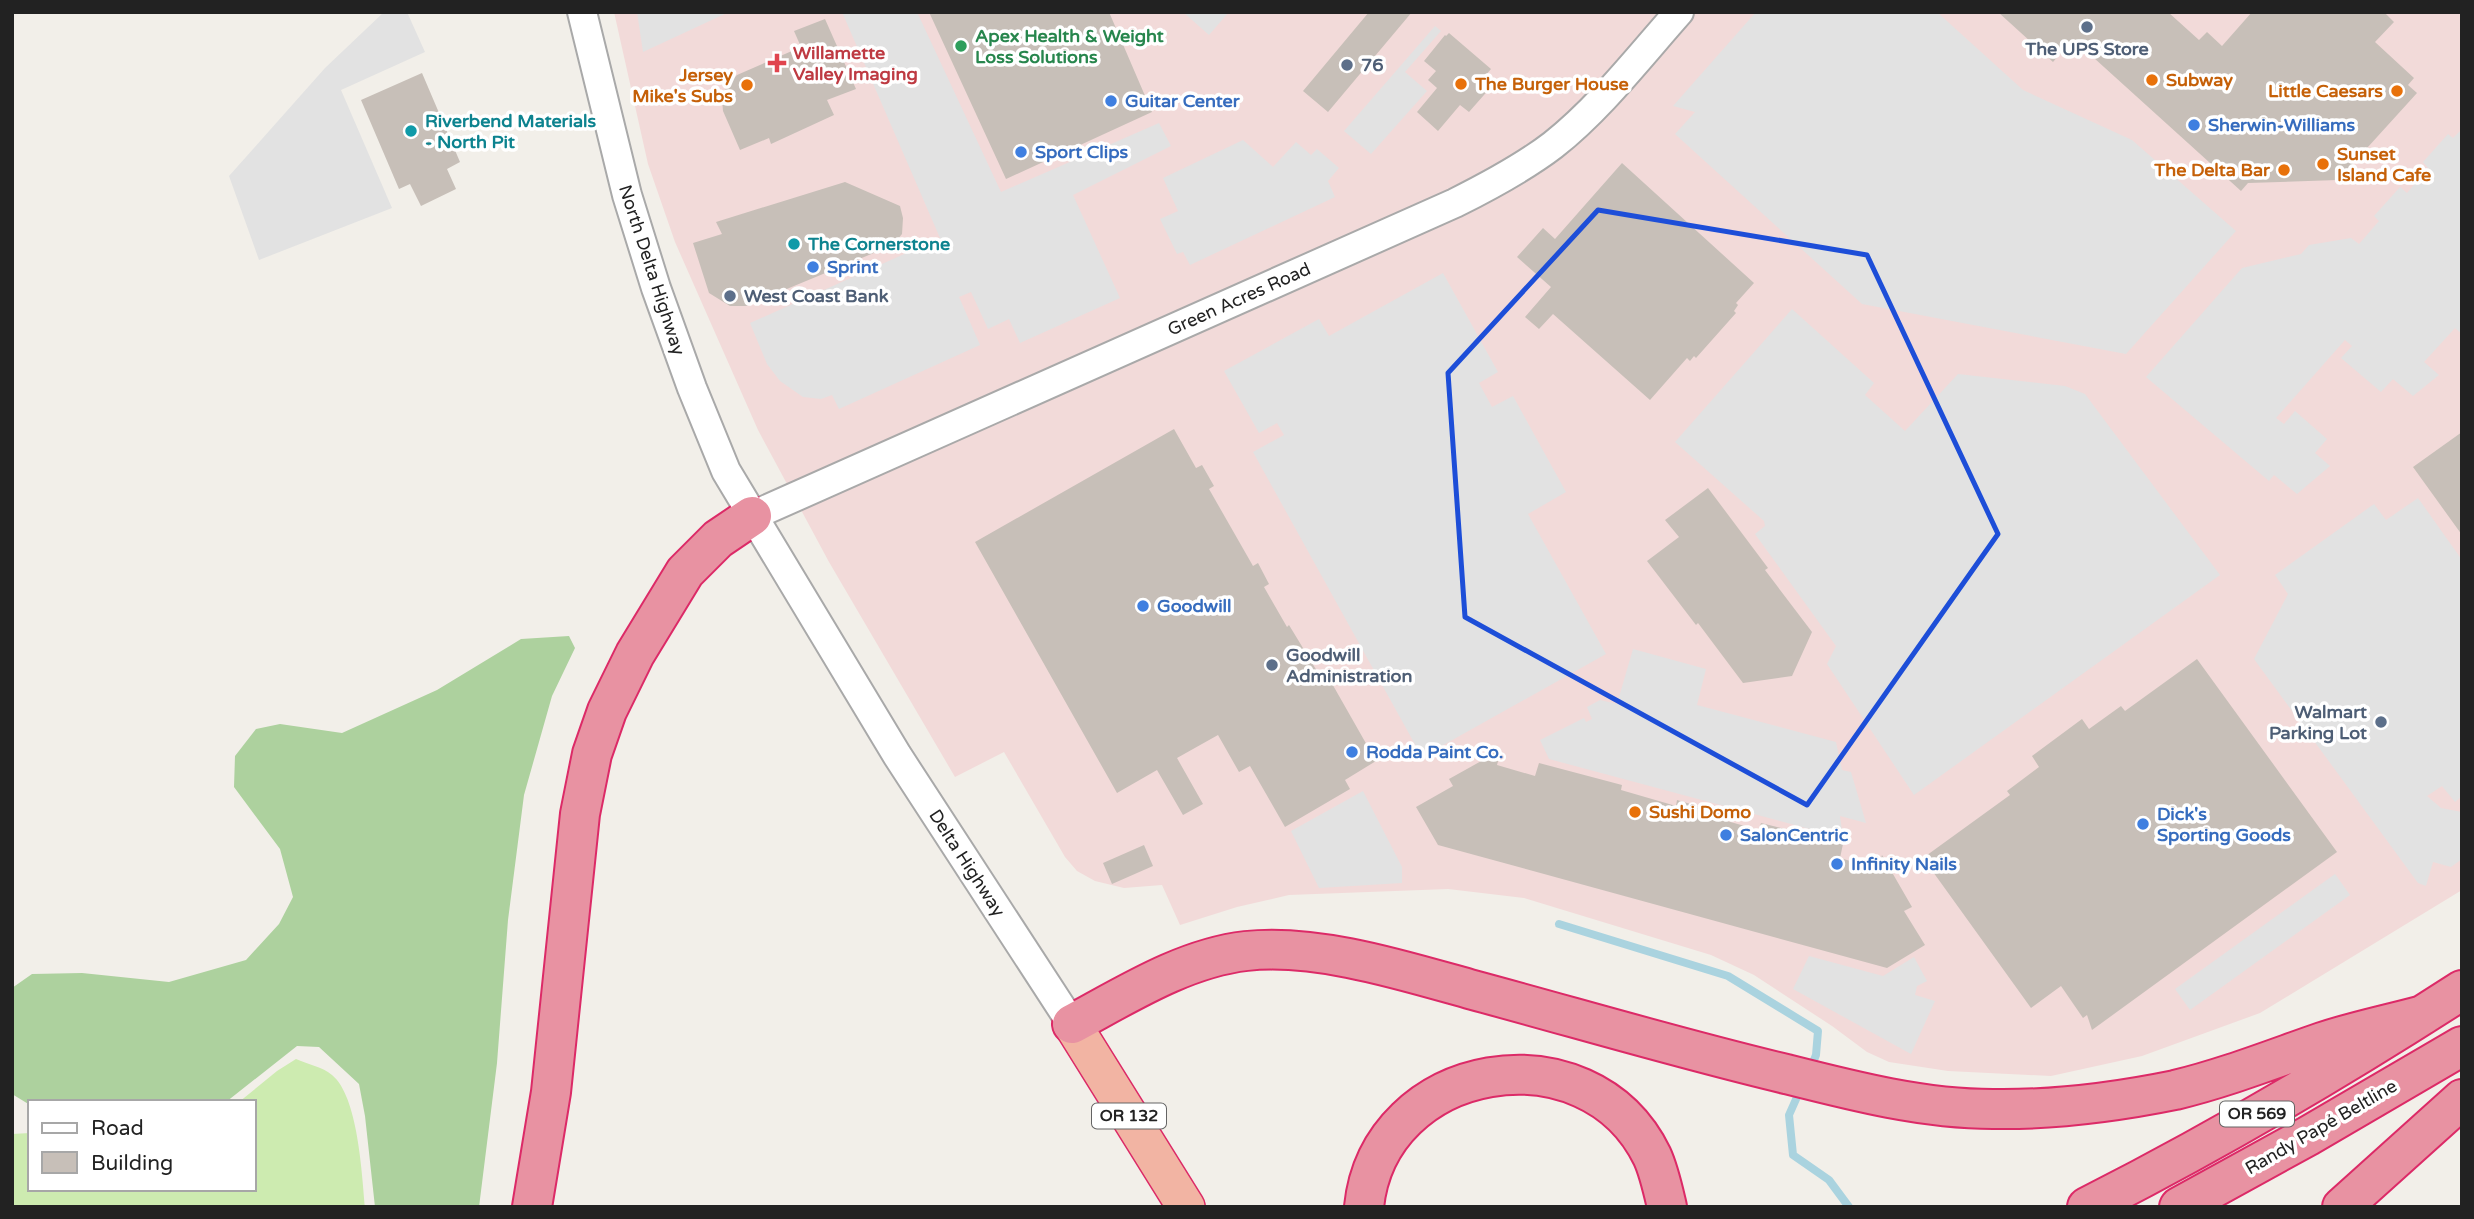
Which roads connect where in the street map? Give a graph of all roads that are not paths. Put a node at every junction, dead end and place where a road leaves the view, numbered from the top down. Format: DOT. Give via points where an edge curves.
graph roads {
  1 [pos="582,12"];
  2 [pos="1679,12"];
  3 [pos="752,516"];
  4 [pos="2462,990"];
  5 [pos="2423,1015"];
  6 [pos="1072,1024"];
  7 [pos="2462,1046"];
  8 [pos="2462,1099"];
  9 [pos="532,1207"];
  10 [pos="1186,1207"];
  11 [pos="1364,1207"];
  12 [pos="1667,1207"];
  13 [pos="2087,1207"];
  14 [pos="2179,1207"];
  15 [pos="2342,1207"];
  1 -- 3 [label="street, North Delta Highway" via="627,195 656,288 726,471"];
  2 -- 3 [label="street, Green Acres Road" via="1574,127 1491,185"];
  3 -- 6 [label="street, Delta Highway / OR 132" via="897,755"];
  3 -- 9 [label="highway" via="718,538 685,572 635,654 592,754 580,814 551,1092"];
  4 -- 5 [label="highway, OR 569"];
  5 -- 6 [label="highway" via="2175,1089 2070,1106 1993,1110 1880,1096 1826,1084 1438,980 1287,950 1244,951 1202,962"];
  5 -- 13 [label="highway, OR 569"];
  6 -- 10 [label="highway, Delta Highway / OR 132"];
  7 -- 14 [label="highway, Randy Papé Beltline / OR 569"];
  8 -- 15 [label="highway"];
  11 -- 12 [label="highway" via="1381,1153 1417,1108 1464,1082 1512,1073 1552,1079 1609,1104 1652,1156"];
}
